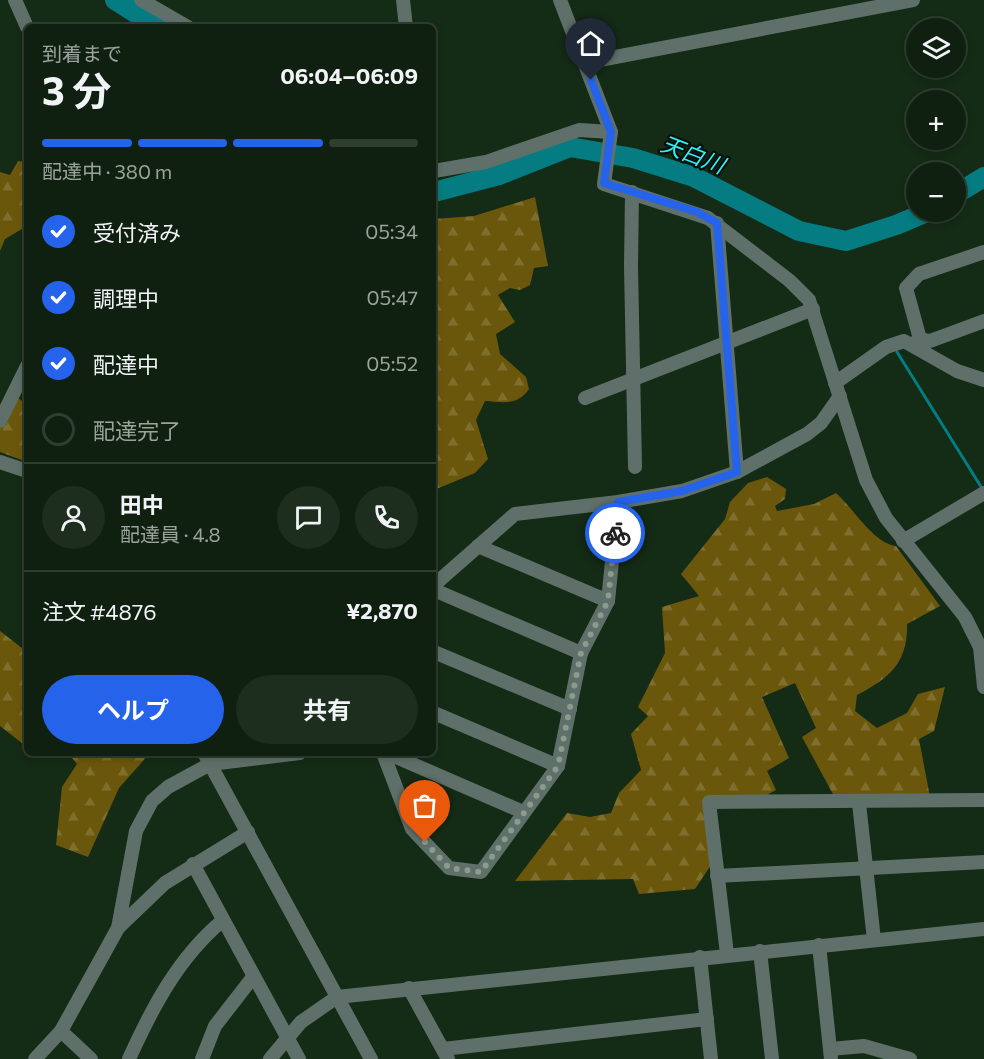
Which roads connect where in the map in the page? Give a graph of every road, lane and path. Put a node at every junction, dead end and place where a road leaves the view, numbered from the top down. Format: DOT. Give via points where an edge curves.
graph roads {
  1 [pos="15,0"];
  2 [pos="141,0"];
  3 [pos="403,0"];
  4 [pos="560,0"];
  5 [pos="913,0"];
  6 [pos="26,24"];
  7 [pos="183,24"];
  8 [pos="406,24"];
  9 [pos="584,63"];
  10 [pos="611,132"];
  11 [pos="436,171"];
  12 [pos="633,192"];
  13 [pos="717,223"];
  14 [pos="984,252"];
  15 [pos="813,309"];
  16 [pos="984,321"];
  17 [pos="917,341"];
  18 [pos="726,344"];
  19 [pos="24,372"];
  20 [pos="984,380"];
  21 [pos="633,381"];
  22 [pos="837,390"];
  23 [pos="585,398"];
  24 [pos="0,422"];
  25 [pos="0,462"];
  26 [pos="635,467"];
  27 [pos="24,470"];
  28 [pos="737,472"];
  29 [pos="984,494"];
  30 [pos="618,502"];
  31 [pos="903,541"];
  32 [pos="478,546"];
  33 [pos="436,585"];
  34 [pos="436,588"];
  35 [pos="608,601"];
  36 [pos="436,653"];
  37 [pos="581,653"];
  38 [pos="984,687"];
  39 [pos="570,709"];
  40 [pos="436,714"];
  41 [pos="244,756"];
  42 [pos="386,756"];
  43 [pos="392,756"];
  44 [pos="207,758"];
  45 [pos="558,766"];
  46 [pos="984,800"];
  47 [pos="859,803"];
  48 [pos="523,812"];
  49 [pos="249,832"];
  50 [pos="984,862"];
  51 [pos="193,864"];
  52 [pos="867,868"];
  53 [pos="717,876"];
  54 [pos="222,921"];
  55 [pos="118,928"];
  56 [pos="984,929"];
  57 [pos="874,940"];
  58 [pos="819,945"];
  59 [pos="760,951"];
  60 [pos="728,954"];
  61 [pos="700,957"];
  62 [pos="253,977"];
  63 [pos="409,988"];
  64 [pos="337,997"];
  65 [pos="707,1019"];
  66 [pos="61,1031"];
  67 [pos="287,1036"];
  68 [pos="446,1054"];
  69 [pos="830,1054"];
  70 [pos="34,1059"];
  71 [pos="91,1059"];
  72 [pos="129,1059"];
  73 [pos="202,1059"];
  74 [pos="270,1059"];
  75 [pos="299,1059"];
  76 [pos="371,1059"];
  77 [pos="711,1059"];
  78 [pos="772,1059"];
  79 [pos="910,1059"];
  1 -- 6 [label="street"];
  2 -- 7 [label="street"];
  3 -- 8 [label="street"];
  4 -- 9 [label="street"];
  5 -- 9 [label="street"];
  9 -- 10 [label="street"];
  10 -- 11 [label="street" via="579,130 486,162"];
  10 -- 12 [label="street" via="604,183"];
  12 -- 13 [label="street" via="697,212"];
  12 -- 21 [label="street"];
  13 -- 15 [label="street" via="790,281"];
  13 -- 18 [label="street"];
  14 -- 17 [label="street" via="919,274 906,288"];
  15 -- 18 [label="street"];
  15 -- 22 [label="street"];
  16 -- 17 [label="street"];
  17 -- 20 [label="street" via="957,371"];
  17 -- 22 [label="street" via="904,340 886,347"];
  18 -- 21 [label="street"];
  18 -- 28 [label="street"];
  19 -- 24 [label="street"];
  21 -- 23 [label="street"];
  21 -- 26 [label="street"];
  22 -- 28 [label="street" via="821,423"];
  22 -- 31 [label="street" via="866,480"];
  25 -- 27 [label="street"];
  28 -- 30 [label="street" via="682,491"];
  29 -- 31 [label="street"];
  30 -- 32 [label="street" via="515,514"];
  30 -- 35 [label="street"];
  31 -- 38 [label="street" via="965,616 980,647"];
  32 -- 33 [label="street"];
  32 -- 35 [label="street"];
  34 -- 37 [label="street"];
  35 -- 37 [label="street"];
  36 -- 39 [label="street"];
  37 -- 39 [label="street"];
  39 -- 45 [label="street"];
  40 -- 45 [label="street"];
  41 -- 44 [label="street"];
  42 -- 48 [label="street" via="412,829 449,868 481,872"];
  43 -- 48 [label="street"];
  44 -- 49 [label="street"];
  44 -- 55 [label="street" via="152,801 143,817 136,831"];
  45 -- 48 [label="street"];
  46 -- 47 [label="street"];
  47 -- 52 [label="street"];
  47 -- 53 [label="street" via="709,802"];
  49 -- 51 [label="street"];
  49 -- 64 [label="street"];
  50 -- 52 [label="street"];
  51 -- 54 [label="street"];
  51 -- 55 [label="street" via="165,883"];
  52 -- 53 [label="street"];
  52 -- 57 [label="street"];
  53 -- 60 [label="street"];
  54 -- 62 [label="street"];
  54 -- 72 [label="street" via="167,983"];
  55 -- 66 [label="street"];
  56 -- 57 [label="street"];
  57 -- 58 [label="street"];
  58 -- 59 [label="street"];
  58 -- 69 [label="street"];
  59 -- 60 [label="street"];
  59 -- 78 [label="street"];
  60 -- 61 [label="street"];
  61 -- 63 [label="street"];
  61 -- 65 [label="street"];
  62 -- 67 [label="street"];
  62 -- 73 [label="street" via="215,1026"];
  63 -- 64 [label="street"];
  63 -- 68 [label="street"];
  64 -- 67 [label="street"];
  64 -- 76 [label="street"];
  65 -- 68 [label="street"];
  65 -- 77 [label="street"];
  66 -- 70 [label="street"];
  66 -- 71 [label="street"];
  67 -- 74 [label="street"];
  67 -- 75 [label="street"];
  69 -- 79 [label="street" via="864,1046"];
}
